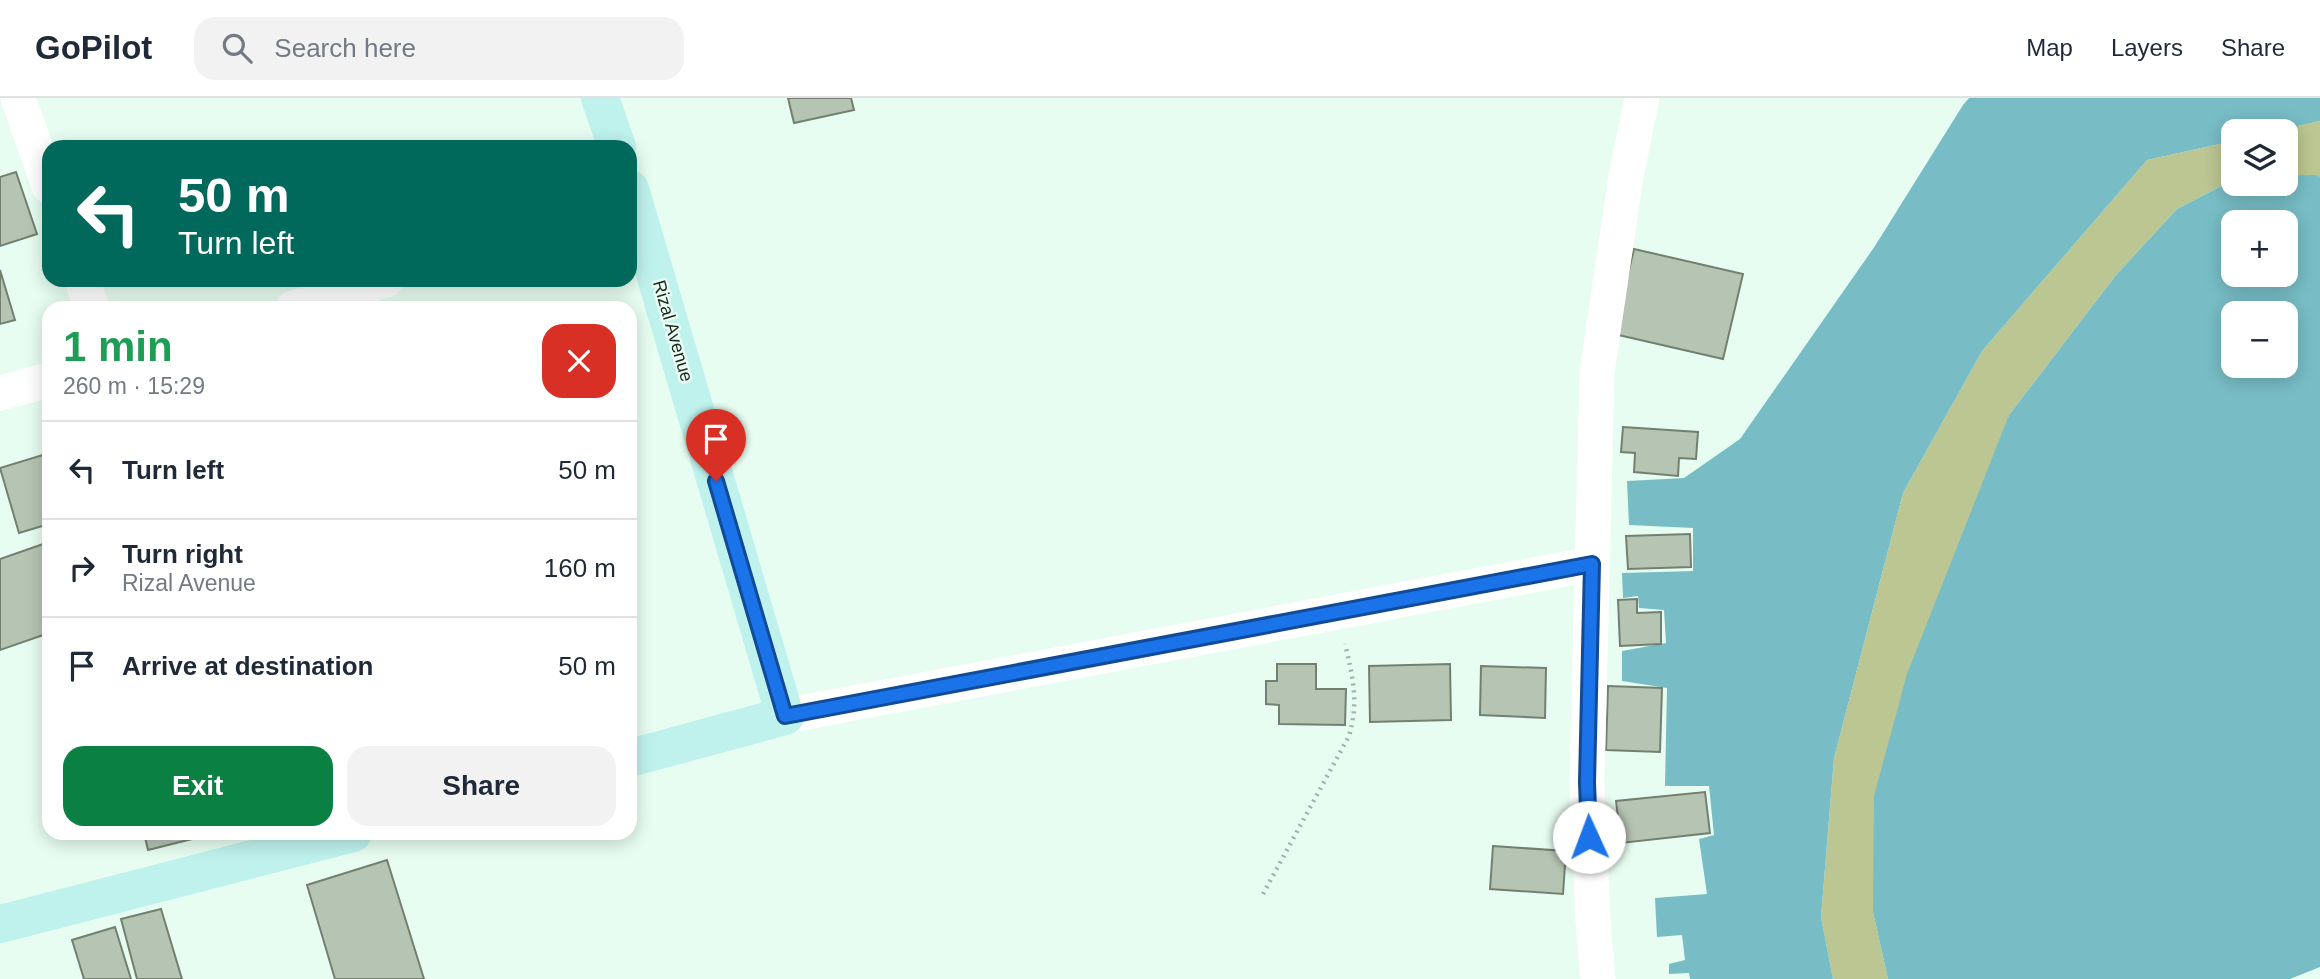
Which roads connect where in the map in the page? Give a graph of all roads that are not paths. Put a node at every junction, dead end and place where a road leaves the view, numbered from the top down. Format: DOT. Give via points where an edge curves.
graph roads {
  1 [pos="18,98"];
  2 [pos="600,98"];
  3 [pos="1642,98"];
  4 [pos="615,140"];
  5 [pos="42,166"];
  6 [pos="637,217"];
  7 [pos="363,287"];
  8 [pos="316,301"];
  9 [pos="42,382"];
  10 [pos="0,393"];
  11 [pos="1592,564"];
  12 [pos="785,716"];
  13 [pos="637,756"];
  14 [pos="301,840"];
  15 [pos="271,844"];
  16 [pos="0,923"];
  17 [pos="1598,979"];
  1 -- 5 [label="street"];
  2 -- 4 [label="main road"];
  3 -- 11 [label="street" via="1597,372"];
  6 -- 12 [label="main road, Rizal Avenue"];
  7 -- 8 [label="street"];
  9 -- 10 [label="street"];
  11 -- 12 [label="street"];
  11 -- 17 [label="street" via="1587,782"];
  12 -- 13 [label="main road"];
  14 -- 15 [label="main road"];
  15 -- 16 [label="main road"];
}
